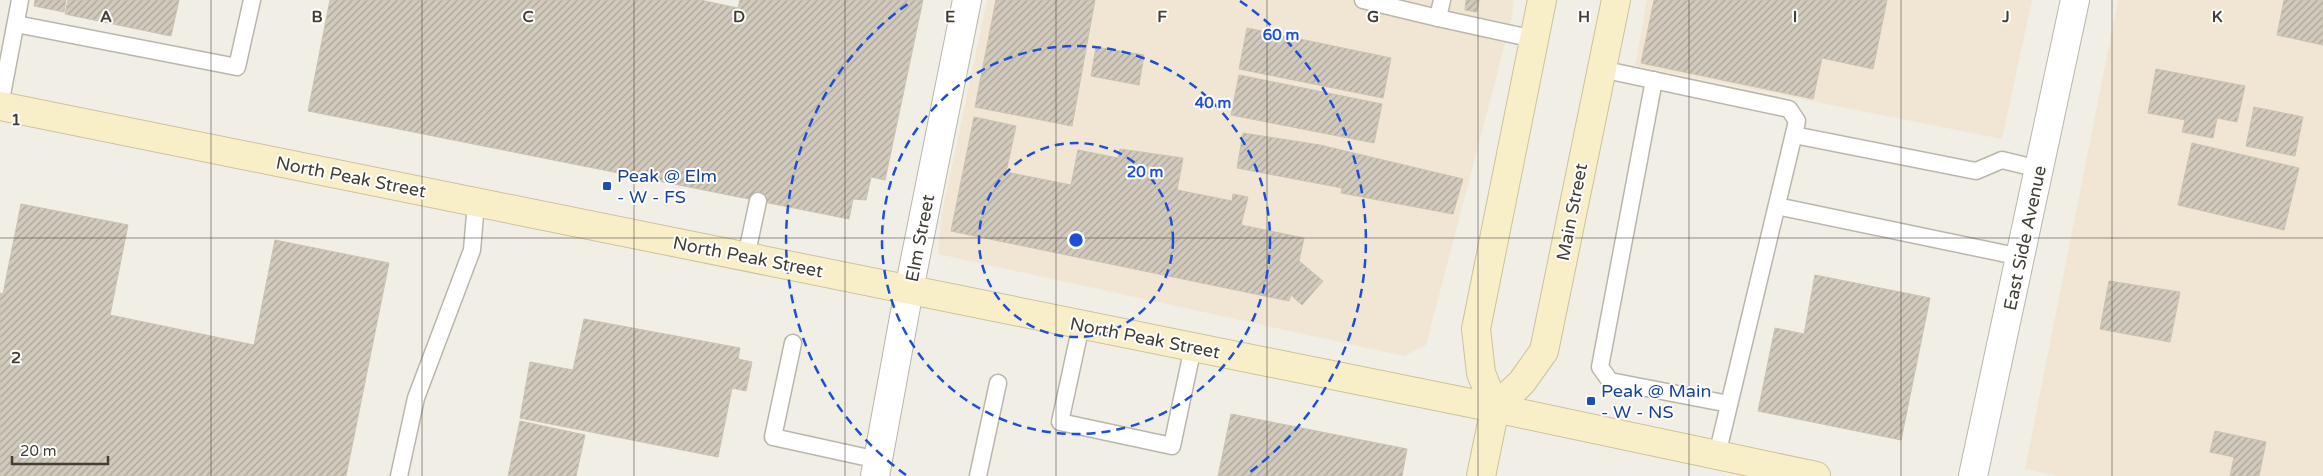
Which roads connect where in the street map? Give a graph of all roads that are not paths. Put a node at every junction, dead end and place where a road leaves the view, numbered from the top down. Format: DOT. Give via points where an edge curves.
graph roads {
  1 [pos="20,0"];
  2 [pos="252,0"];
  3 [pos="967,0"];
  4 [pos="1363,0"];
  5 [pos="1442,0"];
  6 [pos="1542,0"];
  7 [pos="1616,0"];
  8 [pos="2075,0"];
  9 [pos="1438,18"];
  10 [pos="16,24"];
  11 [pos="1534,39"];
  12 [pos="1601,69"];
  13 [pos="1654,80"];
  14 [pos="0,106"];
  15 [pos="1794,134"];
  16 [pos="2039,169"];
  17 [pos="758,201"];
  18 [pos="476,203"];
  19 [pos="1777,206"];
  20 [pos="746,257"];
  21 [pos="2021,257"];
  22 [pos="909,290"];
  23 [pos="1081,325"];
  24 [pos="793,343"];
  25 [pos="1193,348"];
  26 [pos="998,383"];
  27 [pos="1729,404"];
  28 [pos="1495,408"];
  29 [pos="1717,455"];
  30 [pos="876,468"];
  31 [pos="399,476"];
  32 [pos="978,476"];
  33 [pos="1481,476"];
  34 [pos="1816,476"];
  35 [pos="1973,476"];
  1 -- 10 [label="lane"];
  2 -- 10 [label="lane" via="237,67"];
  3 -- 22 [label="street, Elm Street"];
  4 -- 9 [label="lane"];
  5 -- 9 [label="lane"];
  6 -- 11 [label="main road"];
  7 -- 12 [label="main road, Main Street"];
  8 -- 16 [label="street, East Side Avenue"];
  9 -- 11 [label="lane"];
  10 -- 14 [label="lane"];
  11 -- 28 [label="main road" via="1476,329 1481,372"];
  12 -- 13 [label="lane"];
  12 -- 28 [label="main road, Main Street" via="1544,352 1522,382"];
  13 -- 15 [label="lane" via="1789,109 1797,121"];
  13 -- 27 [label="lane" via="1600,367 1610,381"];
  14 -- 18 [label="main road, North Peak Street"];
  15 -- 16 [label="lane" via="1976,171 2002,160"];
  15 -- 19 [label="lane"];
  16 -- 21 [label="street, East Side Avenue"];
  17 -- 20 [label="lane"];
  18 -- 20 [label="main road, North Peak Street"];
  18 -- 31 [label="lane" via="472,250 416,398"];
  19 -- 21 [label="lane"];
  19 -- 27 [label="lane"];
  20 -- 22 [label="main road, North Peak Street"];
  21 -- 35 [label="street, East Side Avenue"];
  22 -- 23 [label="main road, North Peak Street"];
  22 -- 30 [label="street, Elm Street"];
  23 -- 25 [label="main road, North Peak Street"];
  23 -- 25 [label="lane" via="1060,422 1172,446"];
  24 -- 30 [label="lane" via="773,437"];
  25 -- 28 [label="main road, North Peak Street"];
  26 -- 32 [label="lane"];
  27 -- 29 [label="lane"];
  28 -- 29 [label="main road, North Peak Street"];
  28 -- 33 [label="main road"];
  29 -- 34 [label="main road, North Peak Street"];
}
